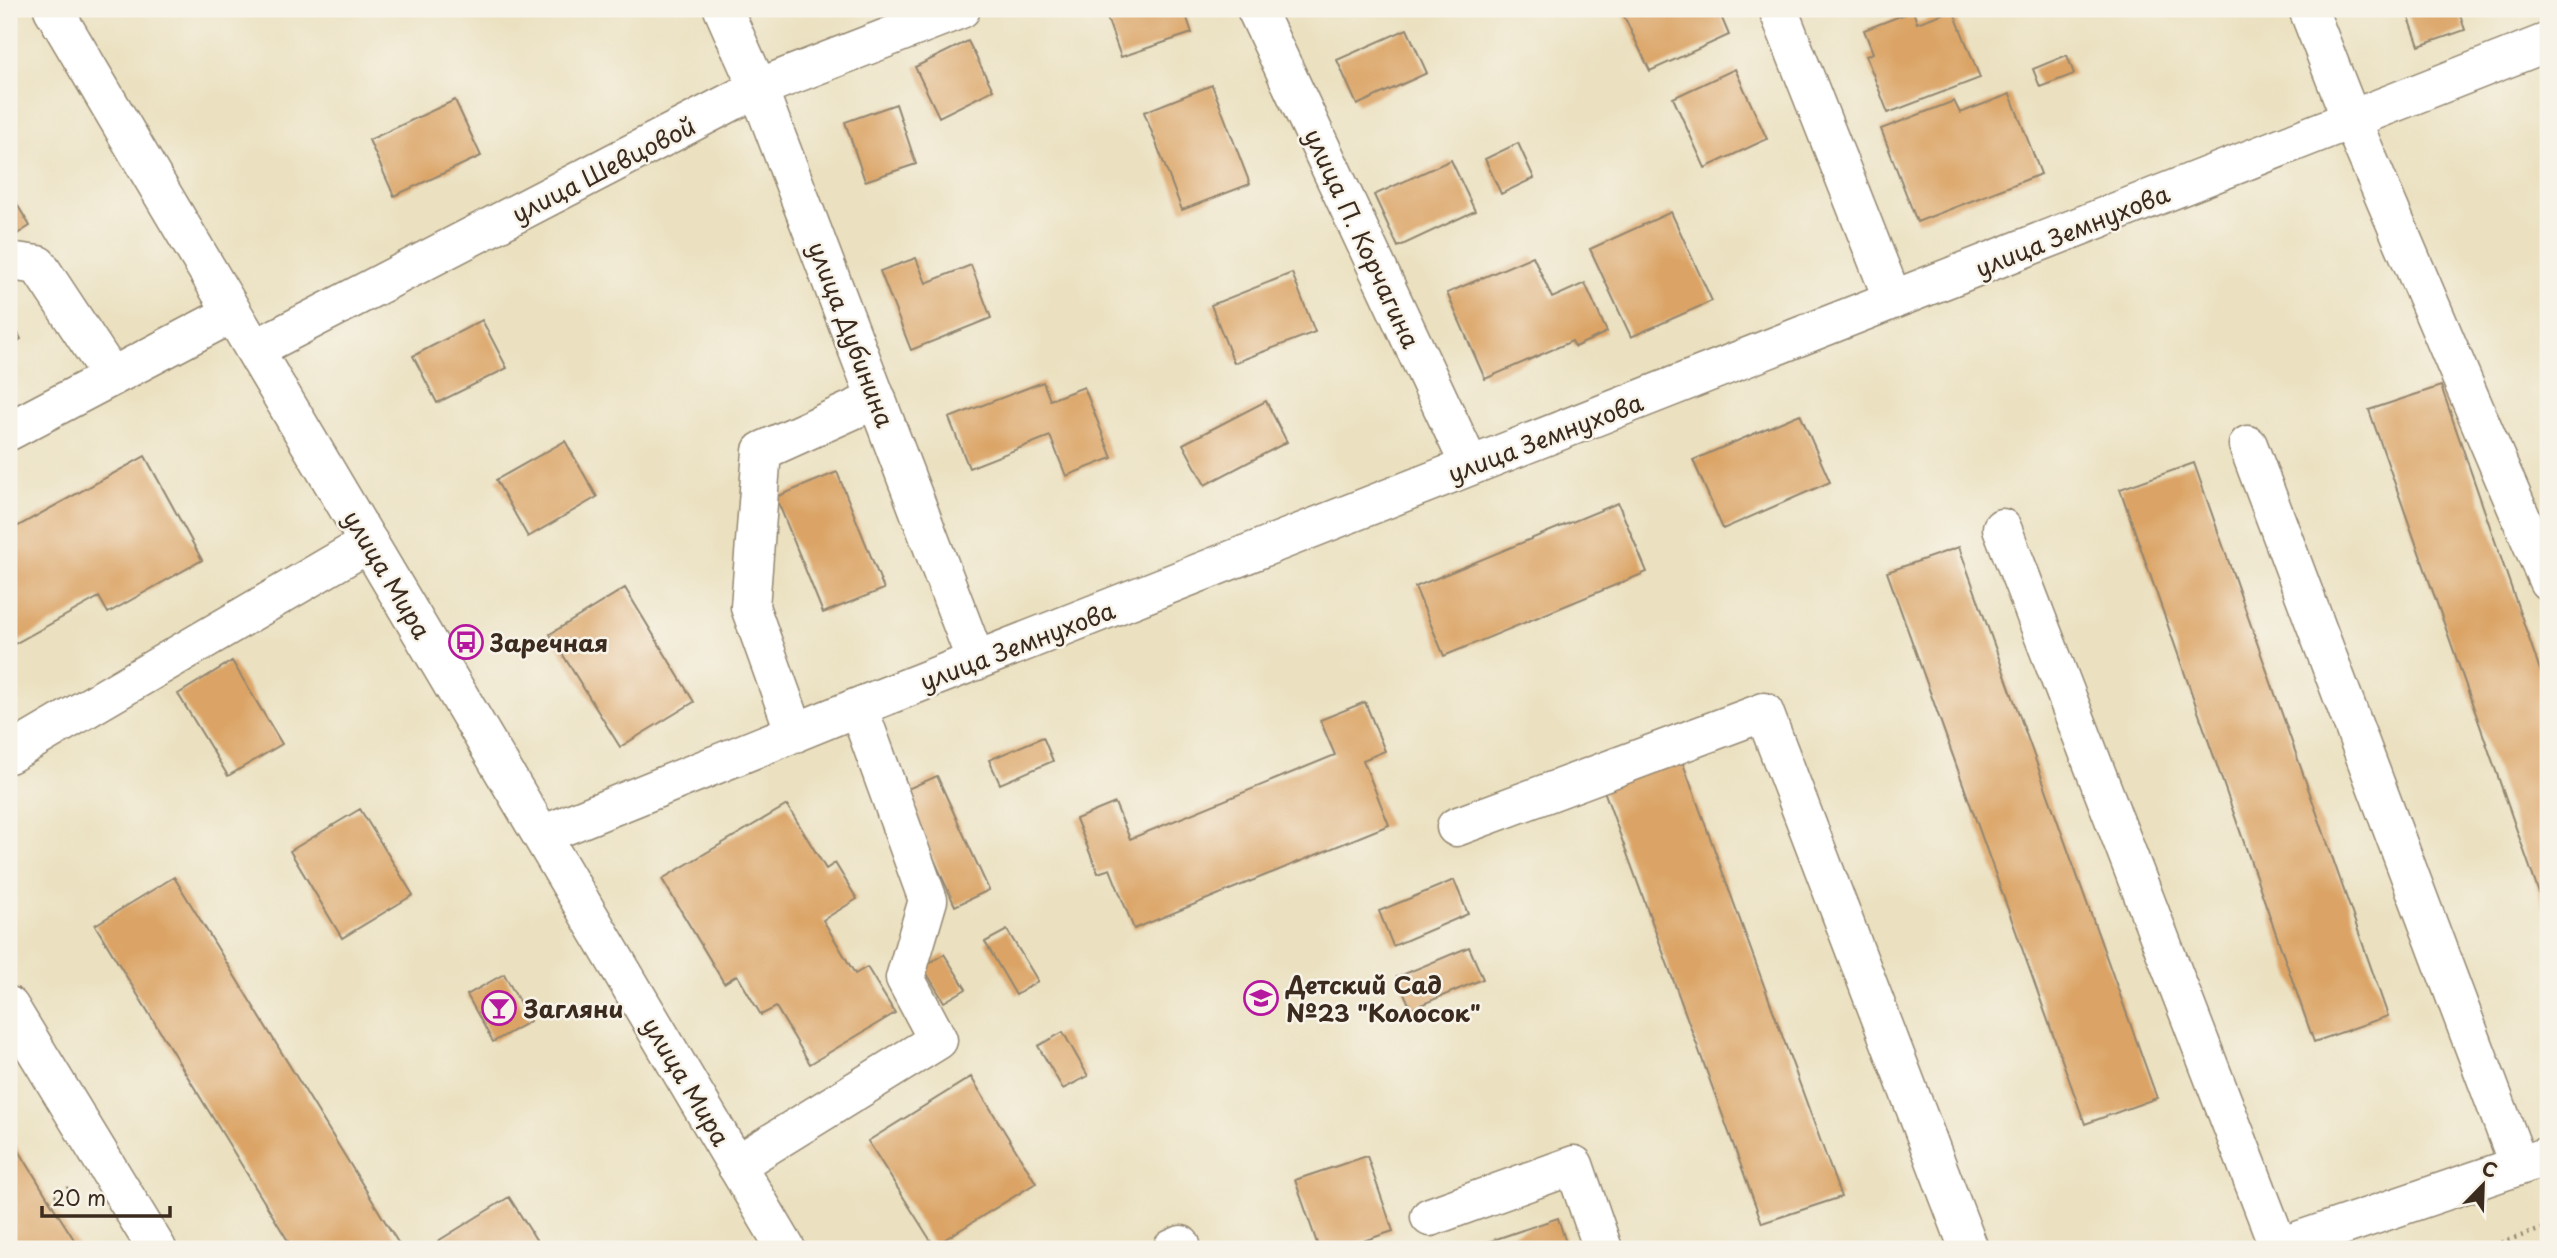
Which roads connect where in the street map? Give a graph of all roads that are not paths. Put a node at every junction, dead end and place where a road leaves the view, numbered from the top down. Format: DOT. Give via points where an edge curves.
graph roads {
  1 [pos="52,9"];
  2 [pos="723,9"];
  3 [pos="961,9"];
  4 [pos="1256,9"];
  5 [pos="1777,9"];
  6 [pos="2308,9"];
  7 [pos="2548,42"];
  8 [pos="758,88"];
  9 [pos="2351,120"];
  10 [pos="9,261"];
  11 [pos="1893,300"];
  12 [pos="232,314"];
  13 [pos="255,349"];
  14 [pos="113,377"];
  15 [pos="877,400"];
  16 [pos="9,431"];
  17 [pos="2248,445"];
  18 [pos="1470,466"];
  19 [pos="2002,528"];
  20 [pos="369,543"];
  21 [pos="2548,581"];
  22 [pos="976,661"];
  23 [pos="858,707"];
  24 [pos="795,733"];
  25 [pos="9,754"];
  26 [pos="1456,827"];
  27 [pos="542,835"];
  28 [pos="9,1006"];
  29 [pos="2534,1161"];
  30 [pos="736,1165"];
  31 [pos="1430,1217"];
  32 [pos="2277,1248"];
  33 [pos="157,1249"];
  34 [pos="786,1249"];
  35 [pos="1603,1249"];
  36 [pos="1969,1249"];
  1 -- 12 [label="street, улица Мира"];
  2 -- 8 [label="street, улица Дубинина"];
  3 -- 8 [label="street, улица Шевцовой"];
  4 -- 18 [label="street, улица П. Корчагина"];
  5 -- 11 [label="street"];
  6 -- 9 [label="street"];
  7 -- 9 [label="street, улица Земнухова"];
  8 -- 13 [label="street, улица Шевцовой"];
  8 -- 15 [label="street, улица Дубинина"];
  9 -- 11 [label="street, улица Земнухова"];
  9 -- 21 [label="street"];
  10 -- 14 [label="street" via="38,265"];
  11 -- 18 [label="street, улица Земнухова"];
  12 -- 13 [label="street, улица Мира"];
  12 -- 14 [label="street"];
  13 -- 20 [label="street, улица Мира"];
  14 -- 16 [label="street"];
  15 -- 22 [label="street, улица Дубинина"];
  15 -- 24 [label="street" via="762,451 750,607"];
  17 -- 29 [label="street"];
  18 -- 22 [label="street, улица Земнухова"];
  19 -- 32 [label="street"];
  20 -- 25 [label="street"];
  20 -- 27 [label="street, улица Мира"];
  22 -- 23 [label="street, улица Земнухова"];
  23 -- 24 [label="street, улица Земнухова"];
  23 -- 30 [label="street" via="928,900 905,978 939,1040"];
  24 -- 27 [label="street, улица Земнухова"];
  26 -- 36 [label="street" via="1764,712"];
  27 -- 30 [label="street, улица Мира"];
  28 -- 33 [label="street"];
  29 -- 32 [label="street"];
  30 -- 34 [label="street, улица Мира"];
  31 -- 35 [label="street" via="1574,1165"];
}
